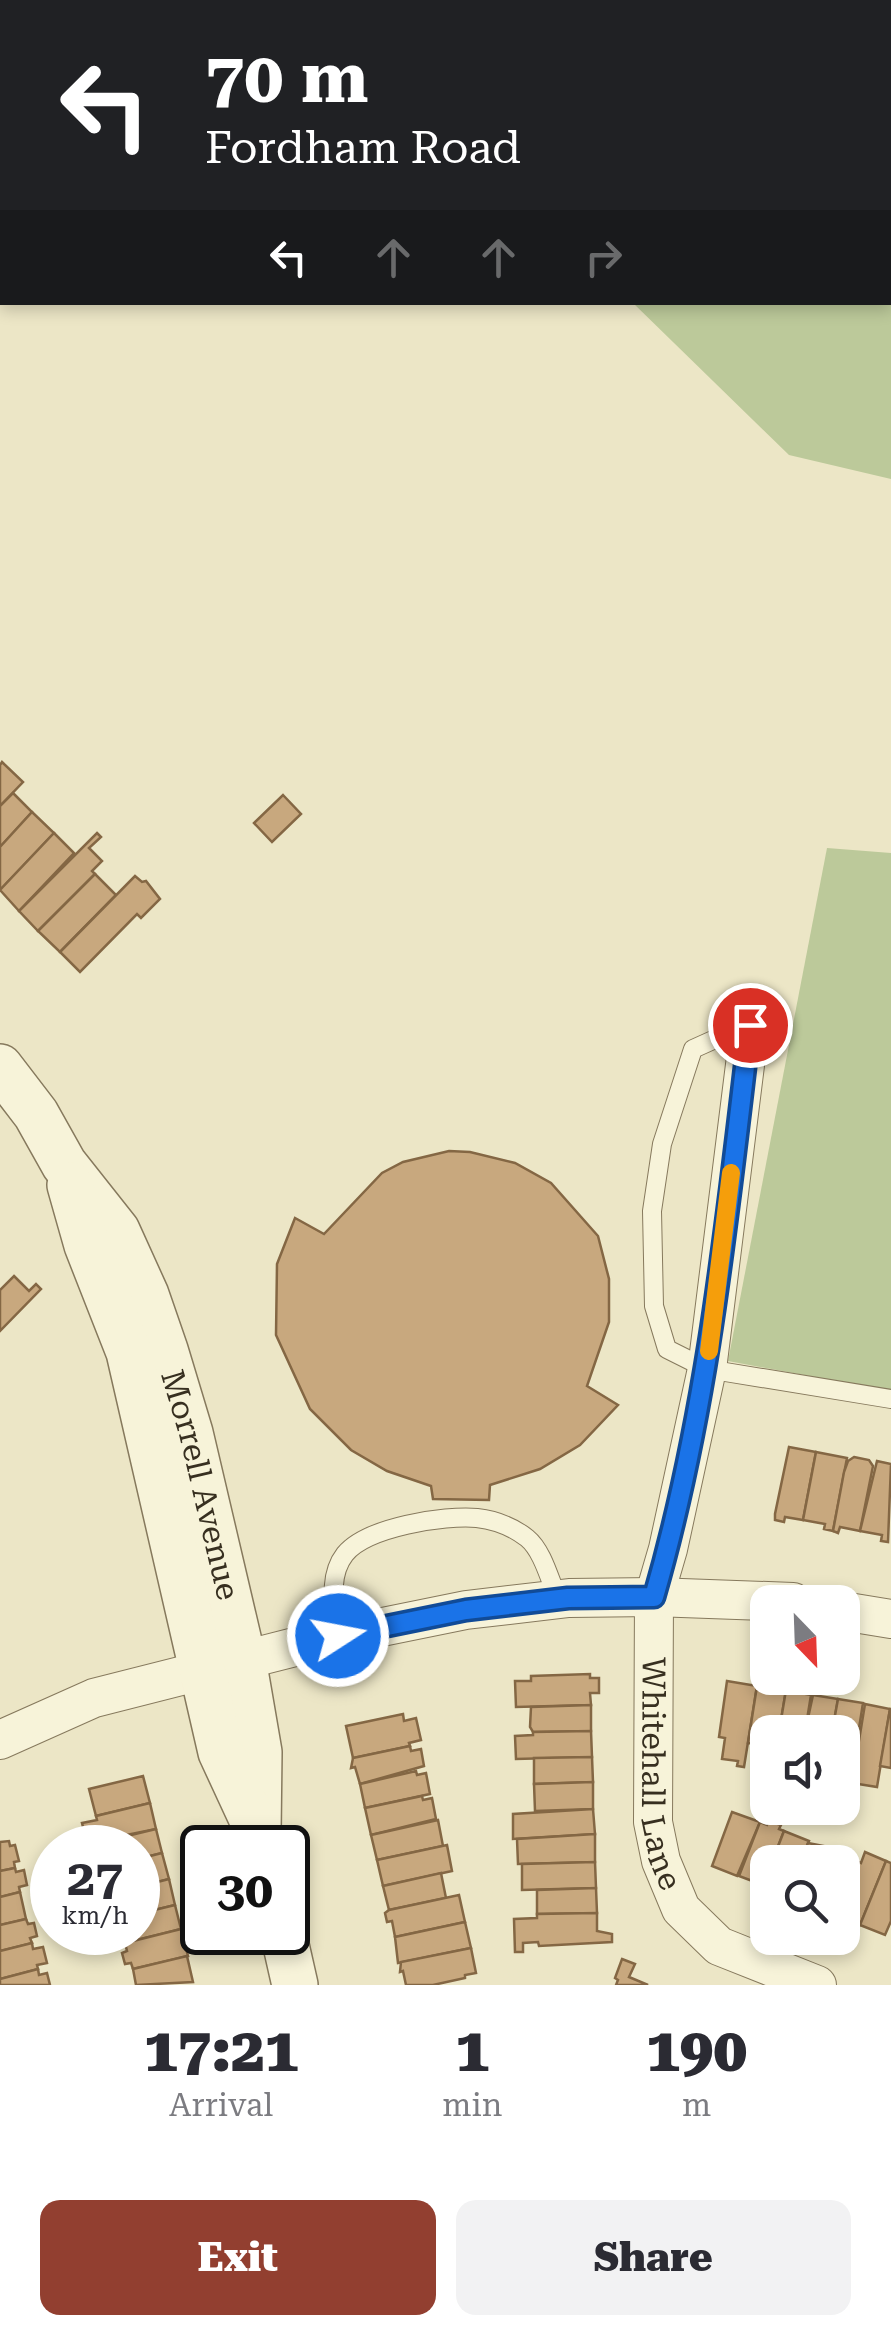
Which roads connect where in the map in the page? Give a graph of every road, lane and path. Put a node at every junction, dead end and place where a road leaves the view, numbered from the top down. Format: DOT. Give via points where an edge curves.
graph roads {
  1 [pos="749,1032"];
  2 [pos="0,1067"];
  3 [pos="707,1369"];
  4 [pos="891,1400"];
  5 [pos="654,1597"];
  6 [pos="558,1600"];
  7 [pos="750,1600"];
  8 [pos="860,1614"];
  9 [pos="891,1619"];
  10 [pos="338,1636"];
  11 [pos="223,1664"];
  12 [pos="0,1740"];
  13 [pos="260,1825"];
  14 [pos="289,1955"];
  15 [pos="296,1985"];
  16 [pos="817,1985"];
  1 -- 3 [label="street, Whitehall Lane"];
  1 -- 3 [label="lane" via="692,1049 662,1144 652,1212 654,1306 667,1349"];
  2 -- 11 [label="street, Morrell Avenue" via="117,1231 146,1295 190,1434"];
  3 -- 4 [label="lane"];
  3 -- 5 [label="street, Whitehall Lane"];
  5 -- 6 [label="street"];
  5 -- 7 [label="street"];
  5 -- 16 [label="street, Whitehall Lane" via="653,1822 681,1909 719,1946"];
  6 -- 10 [label="street"];
  6 -- 10 [label="lane" via="524,1535 474,1518 429,1522 384,1531 345,1554 333,1593"];
  8 -- 9 [label="street"];
  10 -- 11 [label="street"];
  11 -- 12 [label="street" via="94,1698"];
  11 -- 13 [label="street, Morrell Avenue" via="258,1752"];
  14 -- 15 [label="street"];
}
